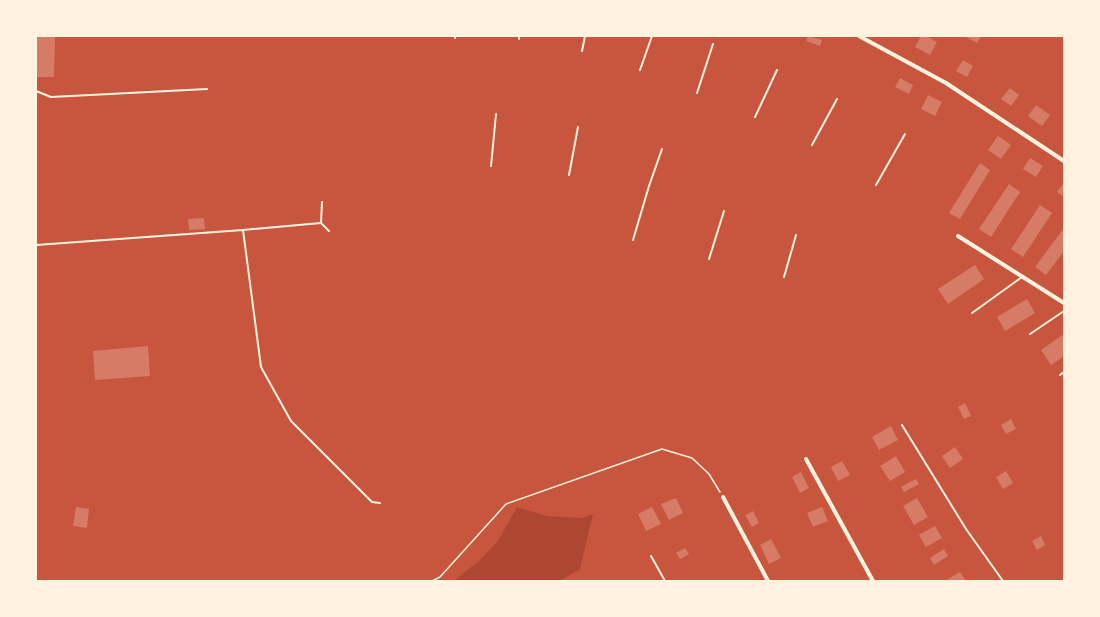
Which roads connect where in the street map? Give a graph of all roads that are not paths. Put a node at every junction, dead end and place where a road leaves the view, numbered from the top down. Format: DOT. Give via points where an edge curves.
graph roads {
  1 [pos="585,36"];
  2 [pos="652,36"];
  3 [pos="859,36"];
  4 [pos="713,44"];
  5 [pos="582,51"];
  6 [pos="640,70"];
  7 [pos="777,70"];
  8 [pos="207,89"];
  9 [pos="36,91"];
  10 [pos="697,93"];
  11 [pos="837,99"];
  12 [pos="496,114"];
  13 [pos="755,117"];
  14 [pos="578,127"];
  15 [pos="905,134"];
  16 [pos="812,145"];
  17 [pos="662,149"];
  18 [pos="1064,161"];
  19 [pos="491,166"];
  20 [pos="569,175"];
  21 [pos="876,185"];
  22 [pos="322,202"];
  23 [pos="724,211"];
  24 [pos="320,223"];
  25 [pos="243,230"];
  26 [pos="329,231"];
  27 [pos="796,234"];
  28 [pos="958,236"];
  29 [pos="633,240"];
  30 [pos="36,245"];
  31 [pos="709,259"];
  32 [pos="784,277"];
  33 [pos="1023,277"];
  34 [pos="1064,303"];
  35 [pos="1064,311"];
  36 [pos="972,313"];
  37 [pos="1030,334"];
  38 [pos="1064,372"];
  39 [pos="1060,375"];
  40 [pos="902,425"];
  41 [pos="806,459"];
  42 [pos="723,497"];
  43 [pos="380,503"];
  44 [pos="651,556"];
  45 [pos="666,581"];
  46 [pos="768,581"];
  47 [pos="873,581"];
  48 [pos="1003,581"];
  1 -- 5 [label="lane"];
  2 -- 6 [label="lane"];
  3 -- 18 [label="street" via="946,83"];
  4 -- 10 [label="lane"];
  7 -- 13 [label="lane"];
  8 -- 9 [label="lane" via="51,97"];
  11 -- 16 [label="lane"];
  12 -- 19 [label="lane"];
  14 -- 20 [label="lane"];
  15 -- 21 [label="lane"];
  17 -- 29 [label="lane"];
  22 -- 24 [label="lane"];
  23 -- 31 [label="lane"];
  24 -- 25 [label="lane"];
  24 -- 26 [label="lane"];
  25 -- 30 [label="lane"];
  25 -- 43 [label="lane" via="261,367 291,421 372,502"];
  27 -- 32 [label="lane"];
  28 -- 33 [label="street"];
  33 -- 34 [label="street"];
  33 -- 36 [label="lane"];
  35 -- 37 [label="lane"];
  38 -- 39 [label="lane"];
  40 -- 48 [label="lane" via="966,529"];
  41 -- 47 [label="street"];
  42 -- 46 [label="street"];
  44 -- 45 [label="lane"];
}
